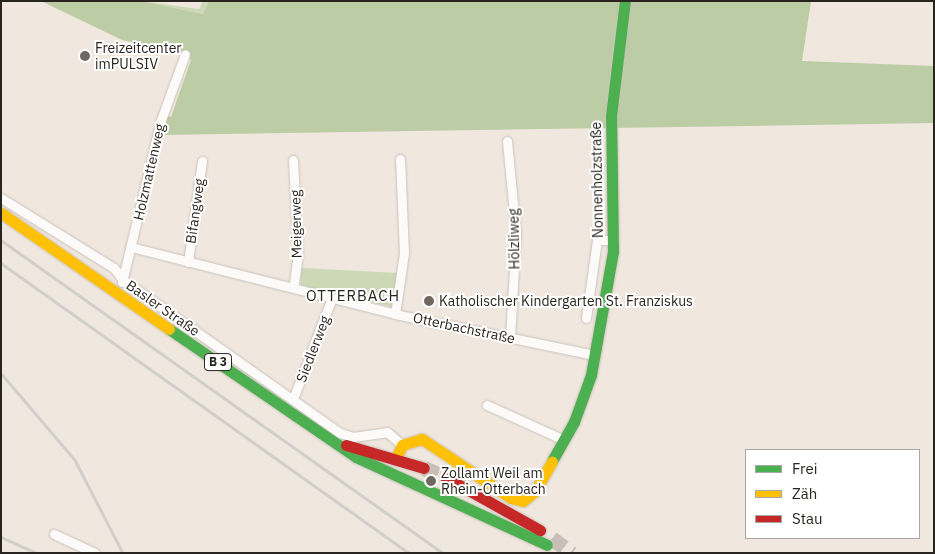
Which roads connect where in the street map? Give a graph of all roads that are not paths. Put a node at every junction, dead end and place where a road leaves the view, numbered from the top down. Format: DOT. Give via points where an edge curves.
graph roads {
  1 [pos="625,1"];
  2 [pos="185,54"];
  3 [pos="507,141"];
  4 [pos="400,159"];
  5 [pos="293,160"];
  6 [pos="202,161"];
  7 [pos="1,198"];
  8 [pos="1,213"];
  9 [pos="614,240"];
  10 [pos="131,247"];
  11 [pos="188,262"];
  12 [pos="123,280"];
  13 [pos="293,288"];
  14 [pos="116,291"];
  15 [pos="332,298"];
  16 [pos="395,314"];
  17 [pos="586,318"];
  18 [pos="510,337"];
  19 [pos="594,355"];
  20 [pos="292,399"];
  21 [pos="487,405"];
  22 [pos="564,440"];
  23 [pos="335,442"];
  24 [pos="402,444"];
  25 [pos="396,458"];
  26 [pos="424,468"];
  27 [pos="390,473"];
  28 [pos="445,478"];
  29 [pos="530,529"];
  30 [pos="54,534"];
  31 [pos="549,542"];
  32 [pos="95,553"];
  1 -- 9 [label="main road, Nonnenholzstraße" via="611,116"];
  2 -- 10 [label="street, Holzmattenweg" via="161,120"];
  3 -- 18 [label="street, Hölzliweg" via="516,234"];
  4 -- 16 [label="street" via="404,253"];
  5 -- 13 [label="street, Meigerweg" via="298,254"];
  6 -- 11 [label="street, Bifangweg"];
  7 -- 12 [label="street, Basler Straße" via="114,268"];
  8 -- 14 [label="main road, B 3"];
  9 -- 17 [label="street, Nonnenholzstraße" via="597,240"];
  9 -- 19 [label="main road, Nonnenholzstraße"];
  10 -- 11 [label="street, Otterbachstraße"];
  10 -- 12 [label="street, Holzmattenweg"];
  11 -- 13 [label="street, Otterbachstraße"];
  12 -- 14 [label="street, Holzmattenweg"];
  12 -- 20 [label="street, Basler Straße"];
  13 -- 15 [label="street, Otterbachstraße"];
  14 -- 23 [label="main road, B 3"];
  15 -- 16 [label="street, Otterbachstraße"];
  15 -- 20 [label="street, Siedlerweg"];
  16 -- 18 [label="street, Otterbachstraße"];
  18 -- 19 [label="street, Otterbachstraße"];
  19 -- 22 [label="main road, Nonnenholzstraße" via="585,400"];
  20 -- 24 [label="street, Basler Straße" via="348,436 387,432"];
  21 -- 22 [label="street"];
  22 -- 24 [label="main road, Nonnenholzstraße" via="534,491 520,501 434,444 417,439"];
  23 -- 25 [label="main road, B 3"];
  23 -- 27 [label="main road, B 3"];
  24 -- 25 [label="main road"];
  25 -- 26 [label="main road, B 3"];
  25 -- 27 [label="main road"];
  27 -- 29 [label="main road, B 3" via="506,528"];
  28 -- 29 [label="main road" via="517,517"];
  29 -- 31 [label="main road"];
  30 -- 32 [label="street"];
}
